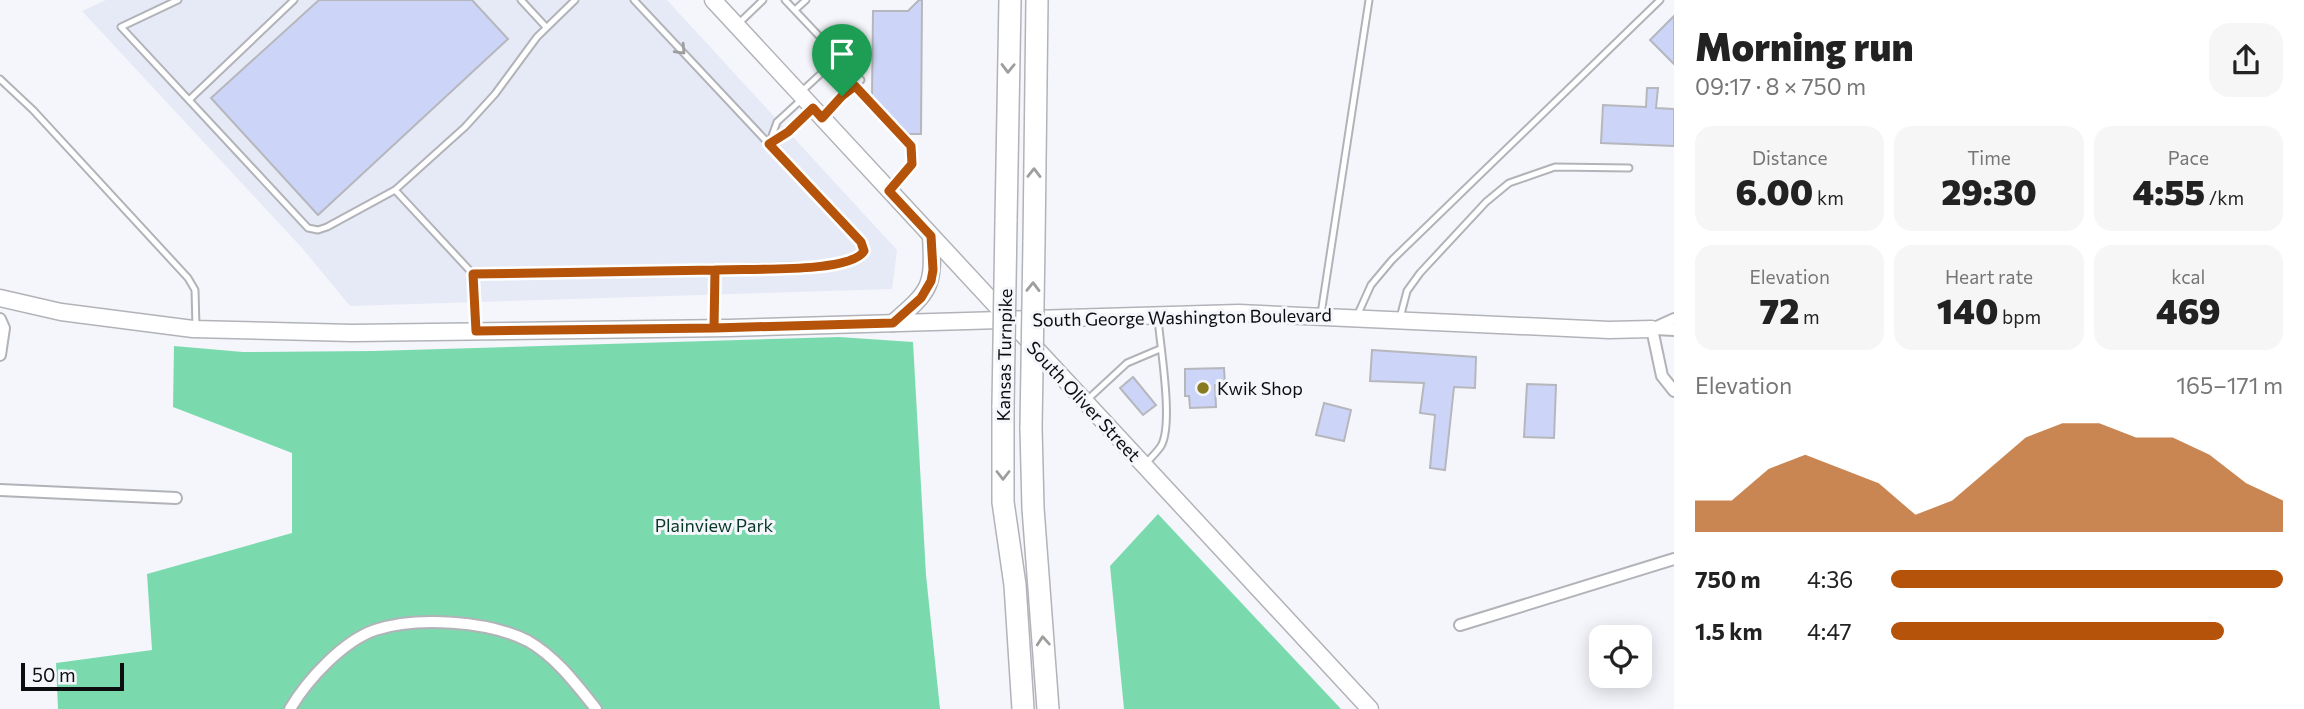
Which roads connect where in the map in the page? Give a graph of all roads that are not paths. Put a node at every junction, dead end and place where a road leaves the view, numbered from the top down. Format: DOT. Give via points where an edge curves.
graph roads {
  1 [pos="178,0"];
  2 [pos="294,0"];
  3 [pos="521,0"];
  4 [pos="575,0"];
  5 [pos="634,0"];
  6 [pos="713,0"];
  7 [pos="763,0"];
  8 [pos="785,0"];
  9 [pos="806,0"];
  10 [pos="1010,0"];
  11 [pos="1037,0"];
  12 [pos="1369,0"];
  13 [pos="1660,0"];
  14 [pos="795,10"];
  15 [pos="737,25"];
  16 [pos="546,27"];
  17 [pos="839,57"];
  18 [pos="0,79"];
  19 [pos="855,86"];
  20 [pos="189,100"];
  21 [pos="809,104"];
  22 [pos="769,144"];
  23 [pos="1629,168"];
  24 [pos="395,190"];
  25 [pos="889,191"];
  26 [pos="931,236"];
  27 [pos="715,270"];
  28 [pos="473,274"];
  29 [pos="0,298"];
  30 [pos="1158,314"];
  31 [pos="1321,314"];
  32 [pos="1357,316"];
  33 [pos="1400,318"];
  34 [pos="0,319"];
  35 [pos="1008,319"];
  36 [pos="1674,319"];
  37 [pos="893,323"];
  38 [pos="714,328"];
  39 [pos="197,329"];
  40 [pos="1652,329"];
  41 [pos="1674,330"];
  42 [pos="476,331"];
  43 [pos="1160,349"];
  44 [pos="0,355"];
  45 [pos="1674,391"];
  46 [pos="1085,402"];
  47 [pos="1144,466"];
  48 [pos="0,490"];
  49 [pos="176,498"];
  50 [pos="1674,559"];
  51 [pos="1460,625"];
  52 [pos="290,709"];
  53 [pos="596,709"];
  54 [pos="1023,709"];
  55 [pos="1048,709"];
  56 [pos="1370,709"];
  1 -- 20 [label="lane" via="121,27"];
  2 -- 20 [label="lane"];
  3 -- 16 [label="lane"];
  4 -- 16 [label="lane"];
  5 -- 22 [label="lane, one-way"];
  6 -- 15 [label="street, South Oliver Street"];
  7 -- 15 [label="lane"];
  8 -- 14 [label="lane"];
  9 -- 14 [label="lane"];
  10 -- 54 [label="highway, Kansas Turnpike, one-way, bridge" via="1003,502 1015,585"];
  55 -- 11 [label="highway, Kansas Turnpike, one-way, bridge" via="1031,428"];
  12 -- 31 [label="lane"];
  13 -- 32 [label="lane" via="1392,260 1371,285"];
  14 -- 17 [label="lane"];
  15 -- 21 [label="street, South Oliver Street"];
  16 -- 24 [label="lane" via="468,124"];
  17 -- 19 [label="lane" via="861,80"];
  17 -- 21 [label="lane"];
  18 -- 39 [label="lane" via="188,278 195,290"];
  19 -- 21 [label="lane"];
  19 -- 25 [label="lane" via="911,146 912,164"];
  20 -- 24 [label="lane" via="308,228 327,227"];
  21 -- 22 [label="lane" via="788,132"];
  21 -- 22 [label="lane" via="777,122"];
  21 -- 25 [label="street, South Oliver Street"];
  22 -- 27 [label="lane" via="861,242 864,251 838,265"];
  23 -- 33 [label="lane" via="1555,167 1509,183 1460,227 1420,273 1407,291"];
  24 -- 28 [label="lane"];
  25 -- 26 [label="street, South Oliver Street"];
  26 -- 35 [label="street, South Oliver Street"];
  26 -- 37 [label="street" via="931,281 921,298"];
  27 -- 28 [label="lane"];
  27 -- 38 [label="lane"];
  28 -- 42 [label="lane"];
  29 -- 39 [label="street, South George Washington Boulevard" via="61,312"];
  30 -- 31 [label="street, South George Washington Boulevard"];
  30 -- 35 [label="street, South George Washington Boulevard"];
  30 -- 43 [label="lane"];
  31 -- 32 [label="street, South George Washington Boulevard"];
  32 -- 33 [label="street, South George Washington Boulevard"];
  33 -- 40 [label="street, South George Washington Boulevard"];
  34 -- 44 [label="street" via="4,328"];
  35 -- 37 [label="street, South George Washington Boulevard"];
  35 -- 46 [label="street, South Oliver Street"];
  36 -- 40 [label="street"];
  37 -- 38 [label="street, South George Washington Boulevard"];
  38 -- 42 [label="street, South George Washington Boulevard"];
  39 -- 42 [label="street, South George Washington Boulevard"];
  40 -- 41 [label="street"];
  40 -- 45 [label="street" via="1662,376"];
  43 -- 46 [label="lane" via="1127,363"];
  43 -- 47 [label="lane" via="1165,433 1162,445"];
  46 -- 47 [label="street, South Oliver Street"];
  47 -- 56 [label="street, South Oliver Street"];
  48 -- 49 [label="street"];
  50 -- 51 [label="street"];
  52 -- 53 [label="street" via="303,687 335,656 375,630 429,622 479,624 528,642 567,672"];
}
